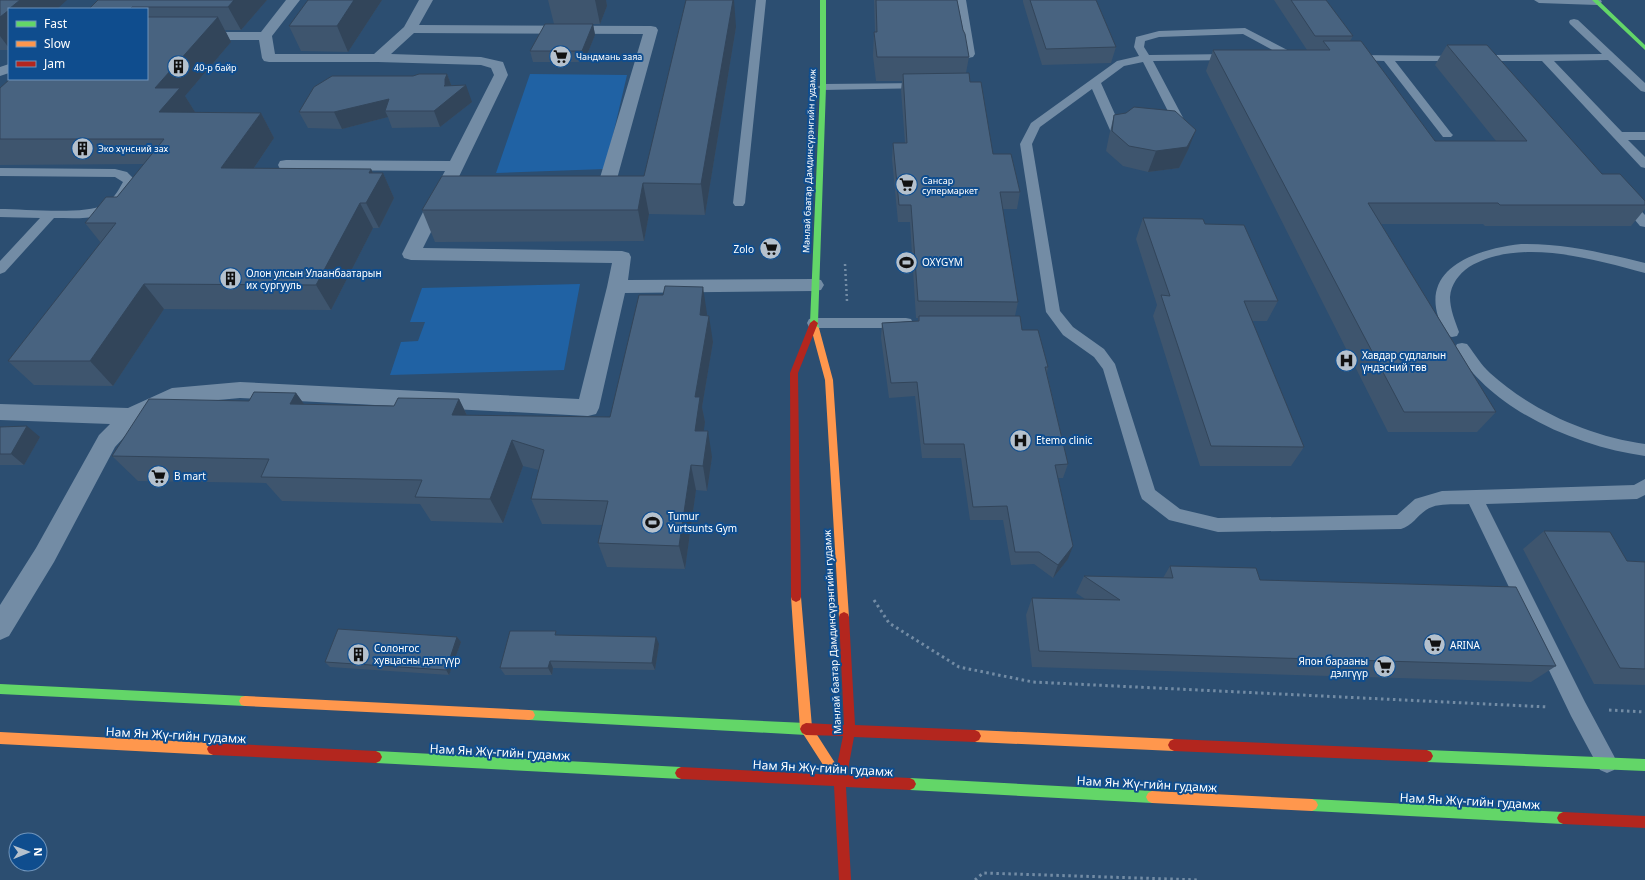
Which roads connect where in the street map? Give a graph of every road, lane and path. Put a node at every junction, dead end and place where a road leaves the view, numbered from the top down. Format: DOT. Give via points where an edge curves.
graph roads {
  1 [pos="293,0"];
  2 [pos="426,0"];
  3 [pos="761,0"];
  4 [pos="823,0"];
  5 [pos="959,0"];
  6 [pos="1539,0"];
  7 [pos="1596,1"];
  8 [pos="1574,22"];
  9 [pos="410,29"];
  10 [pos="148,36"];
  11 [pos="265,36"];
  12 [pos="1645,48"];
  13 [pos="968,54"];
  14 [pos="1245,57"];
  15 [pos="1268,57"];
  16 [pos="1339,57"];
  17 [pos="1611,57"];
  18 [pos="378,58"];
  19 [pos="1146,58"];
  20 [pos="1387,58"];
  21 [pos="1492,58"];
  22 [pos="1545,58"];
  23 [pos="1503,69"];
  24 [pos="1095,82"];
  25 [pos="936,86"];
  26 [pos="823,87"];
  27 [pos="1645,89"];
  28 [pos="1182,129"];
  29 [pos="1116,130"];
  30 [pos="1447,135"];
  31 [pos="1619,136"];
  32 [pos="1645,136"];
  33 [pos="1645,164"];
  34 [pos="286,165"];
  35 [pos="455,166"];
  36 [pos="0,172"];
  37 [pos="575,187"];
  38 [pos="1615,191"];
  39 [pos="1626,201"];
  40 [pos="1645,201"];
  41 [pos="739,203"];
  42 [pos="0,213"];
  43 [pos="51,214"];
  44 [pos="1645,223"];
  45 [pos="845,263"];
  46 [pos="1645,268"];
  47 [pos="0,269"];
  48 [pos="814,285"];
  49 [pos="617,287"];
  50 [pos="848,322"];
  51 [pos="814,323"];
  52 [pos="919,323"];
  53 [pos="1452,332"];
  54 [pos="1462,348"];
  55 [pos="0,412"];
  56 [pos="130,416"];
  57 [pos="1642,454"];
  58 [pos="1645,486"];
  59 [pos="1474,497"];
  60 [pos="872,597"];
  61 [pos="0,628"];
  62 [pos="0,689"];
  63 [pos="1578,709"];
  64 [pos="1645,712"];
  65 [pos="806,729"];
  66 [pos="850,730"];
  67 [pos="0,738"];
  68 [pos="1607,763"];
  69 [pos="1645,765"];
  70 [pos="840,781"];
  71 [pos="1645,822"];
  72 [pos="845,880"];
  73 [pos="975,880"];
  74 [pos="1200,880"];
  1 -- 11 [label="street"];
  2 -- 9 [label="street"];
  3 -- 41 [label="lane"];
  4 -- 26 [label="main road, Манлай баатар Дамдинсүрэнгийн гудамж"];
  5 -- 13 [label="street"];
  6 -- 7 [label="lane"];
  7 -- 12 [label="main road"];
  8 -- 17 [label="lane"];
  9 -- 18 [label="street"];
  9 -- 37 [label="street" via="651,30 606,186"];
  10 -- 11 [label="street"];
  11 -- 18 [label="street" via="269,58"];
  14 -- 19 [label="lane"];
  15 -- 19 [label="lane" via="1295,57 1245,31 1158,34 1140,39 1139,47"];
  16 -- 20 [label="lane"];
  17 -- 22 [label="lane"];
  17 -- 27 [label="lane"];
  18 -- 35 [label="street" via="481,61 498,65 501,75"];
  19 -- 24 [label="lane" via="1121,63"];
  19 -- 28 [label="lane"];
  20 -- 21 [label="lane"];
  20 -- 30 [label="lane"];
  21 -- 22 [label="lane"];
  21 -- 23 [label="lane"];
  22 -- 31 [label="lane"];
  24 -- 29 [label="lane"];
  24 -- 59 [label="lane" via="1035,125 1026,144 1053,312 1068,332 1099,353 1110,368 1148,494 1176,515 1218,525 1401,522 1421,504 1442,498"];
  25 -- 26 [label="lane"];
  26 -- 48 [label="main road, Манлай баатар Дамдинсүрэнгийн гудамж"];
  31 -- 32 [label="lane"];
  31 -- 33 [label="lane"];
  34 -- 35 [label="street"];
  35 -- 49 [label="street" via="452,188 411,254 622,257"];
  36 -- 43 [label="lane" via="115,173 124,175 130,181 109,208 88,213"];
  38 -- 39 [label="lane"];
  39 -- 40 [label="lane"];
  39 -- 44 [label="lane"];
  42 -- 43 [label="lane"];
  43 -- 47 [label="lane"];
  45 -- 50 [label="path"];
  46 -- 53 [label="lane" via="1607,258 1549,248 1500,250 1479,256 1462,265 1450,278 1444,290 1444,306"];
  48 -- 49 [label="street"];
  48 -- 51 [label="main road, Манлай баатар Дамдинсүрэнгийн гудамж"];
  49 -- 56 [label="street" via="588,408 240,390 172,396"];
  50 -- 51 [label="lane"];
  50 -- 52 [label="lane"];
  51 -- 65 [label="main road, Манлай баатар Дамдинсүрэнгийн гудамж" via="794,374 796,580"];
  51 -- 66 [label="main road, Манлай баатар Дамдинсүрэнгийн гудамж" via="829,380"];
  54 -- 57 [label="lane" via="1484,376 1513,399 1548,420 1597,440"];
  55 -- 56 [label="street"];
  56 -- 61 [label="street" via="107,441 45,555"];
  58 -- 59 [label="lane" via="1637,492"];
  59 -- 63 [label="lane"];
  60 -- 63 [label="path" via="889,623 959,667 1033,682"];
  62 -- 65 [label="main road"];
  63 -- 64 [label="path"];
  63 -- 68 [label="lane"];
  65 -- 66 [label="main road"];
  65 -- 70 [label="main road, Манлай баатар Дамдинсүрэнгийн гудамж"];
  66 -- 68 [label="main road"];
  66 -- 70 [label="main road, Манлай баатар Дамдинсүрэнгийн гудамж"];
  67 -- 70 [label="main road, Нам Ян Жү-гийн гудамж"];
  68 -- 69 [label="main road"];
  70 -- 71 [label="main road, Нам Ян Жү-гийн гудамж"];
  70 -- 72 [label="main road"];
  73 -- 74 [label="path" via="983,873"];
}
